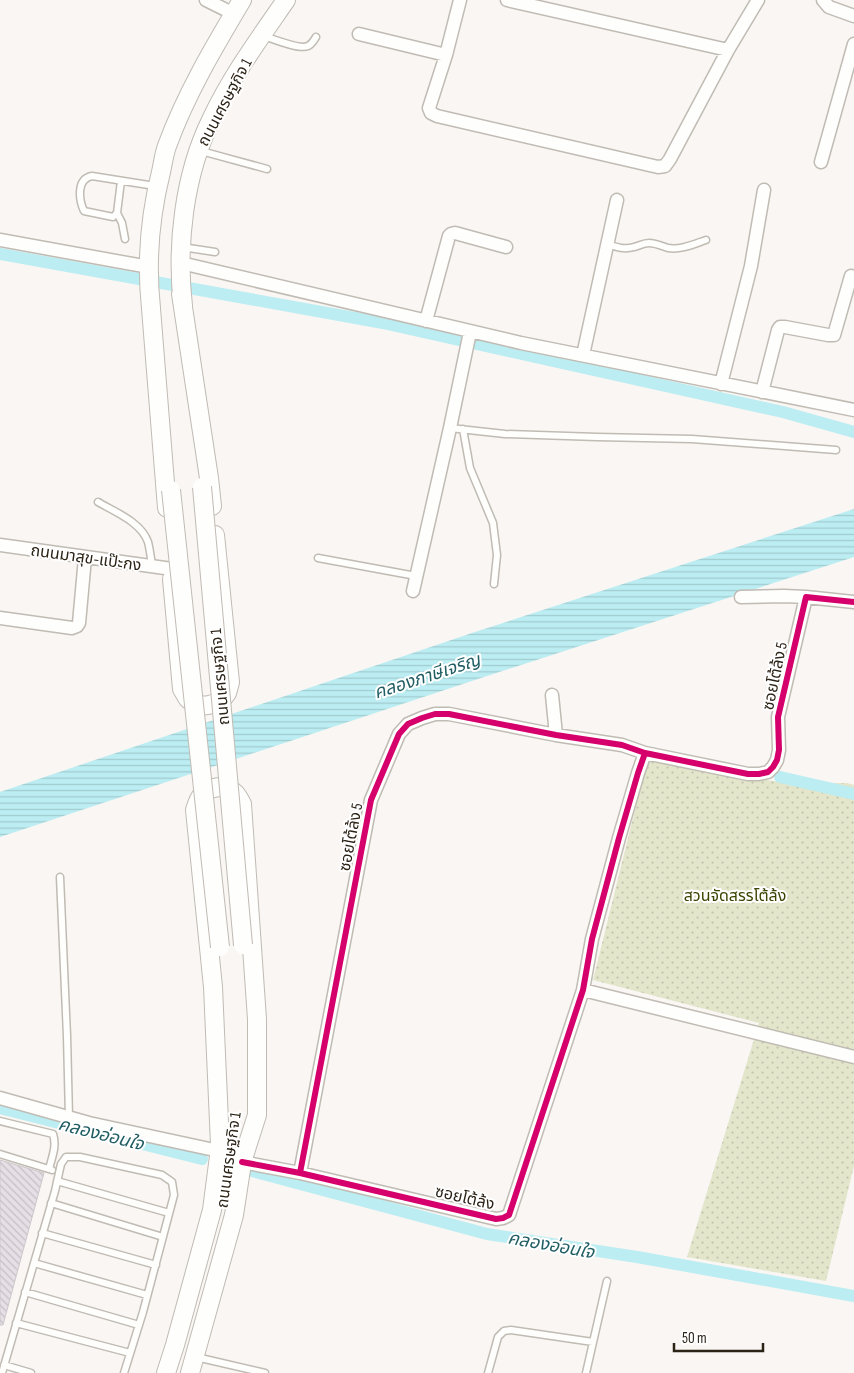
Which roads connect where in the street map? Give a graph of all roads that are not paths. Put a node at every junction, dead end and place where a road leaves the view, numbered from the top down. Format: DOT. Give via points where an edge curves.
graph roads {
  1 [pos="206,0"];
  2 [pos="286,0"];
  3 [pos="460,0"];
  4 [pos="507,0"];
  5 [pos="758,0"];
  6 [pos="823,0"];
  7 [pos="238,7"];
  8 [pos="854,16"];
  9 [pos="359,34"];
  10 [pos="261,35"];
  11 [pos="316,37"];
  12 [pos="854,44"];
  13 [pos="728,50"];
  14 [pos="446,55"];
  15 [pos="198,151"];
  16 [pos="821,162"];
  17 [pos="267,169"];
  18 [pos="121,181"];
  19 [pos="157,187"];
  20 [pos="764,190"];
  21 [pos="617,200"];
  22 [pos="117,213"];
  23 [pos="125,239"];
  24 [pos="0,240"];
  25 [pos="706,240"];
  26 [pos="607,244"];
  27 [pos="506,247"];
  28 [pos="215,252"];
  29 [pos="181,255"];
  30 [pos="149,267"];
  31 [pos="851,276"];
  32 [pos="181,294"];
  33 [pos="150,296"];
  34 [pos="426,321"];
  35 [pos="470,332"];
  36 [pos="583,355"];
  37 [pos="720,384"];
  38 [pos="762,392"];
  39 [pos="854,410"];
  40 [pos="456,428"];
  41 [pos="836,450"];
  42 [pos="98,502"];
  43 [pos="0,545"];
  44 [pos="85,558"];
  45 [pos="318,558"];
  46 [pos="152,566"];
  47 [pos="172,569"];
  48 [pos="416,576"];
  49 [pos="494,584"];
  50 [pos="413,591"];
  51 [pos="741,597"];
  52 [pos="806,597"];
  53 [pos="854,602"];
  54 [pos="0,618"];
  55 [pos="552,695"];
  56 [pos="556,735"];
  57 [pos="645,753"];
  58 [pos="60,877"];
  59 [pos="583,990"];
  60 [pos="854,1057"];
  61 [pos="0,1098"];
  62 [pos="69,1118"];
  63 [pos="0,1121"];
  64 [pos="220,1148"];
  65 [pos="0,1154"];
  66 [pos="242,1162"];
  67 [pos="49,1169"];
  68 [pos="59,1172"];
  69 [pos="300,1172"];
  70 [pos="57,1181"];
  71 [pos="51,1203"];
  72 [pos="170,1213"];
  73 [pos="42,1233"];
  74 [pos="163,1237"];
  75 [pos="34,1264"];
  76 [pos="156,1265"];
  77 [pos="607,1281"];
  78 [pos="25,1292"];
  79 [pos="147,1295"];
  80 [pos="16,1323"];
  81 [pos="139,1325"];
  82 [pos="593,1342"];
  83 [pos="130,1353"];
  84 [pos="4,1365"];
  85 [pos="192,1365"];
  86 [pos="2,1373"];
  87 [pos="31,1373"];
  88 [pos="124,1373"];
  89 [pos="166,1373"];
  90 [pos="265,1373"];
  91 [pos="488,1373"];
  92 [pos="586,1373"];
  1 -- 7 [label="street"];
  2 -- 10 [label="main road, ถนนเศรษฐกิจ 1"];
  3 -- 14 [label="street"];
  4 -- 13 [label="street"];
  5 -- 13 [label="street"];
  6 -- 8 [label="street" via="829,7"];
  7 -- 19 [label="main road, ถนนเศรษฐกิจ 1" via="182,110 167,147"];
  9 -- 14 [label="street"];
  10 -- 11 [label="lane" via="299,47 310,45"];
  10 -- 15 [label="main road, ถนนเศรษฐกิจ 1" via="211,120"];
  12 -- 16 [label="street"];
  13 -- 14 [label="street" via="670,159 665,166 658,167 431,113 429,108"];
  15 -- 17 [label="lane"];
  15 -- 29 [label="main road, ถนนเศรษฐกิจ 1" via="185,204"];
  18 -- 19 [label="lane"];
  18 -- 22 [label="lane"];
  18 -- 22 [label="lane" via="87,177 80,191 84,211 113,217"];
  19 -- 30 [label="main road, ถนนเศรษฐกิจ 1"];
  20 -- 37 [label="street" via="751,266"];
  21 -- 26 [label="street"];
  22 -- 23 [label="lane"];
  24 -- 30 [label="street"];
  25 -- 26 [label="lane" via="677,248 652,243 624,249"];
  26 -- 36 [label="street"];
  27 -- 34 [label="street" via="451,234"];
  28 -- 29 [label="lane"];
  29 -- 32 [label="main road, ถนนเศรษฐกิจ 1"];
  29 -- 34 [label="street"];
  30 -- 33 [label="main road, ถนนเศรษฐกิจ 1"];
  31 -- 38 [label="street" via="834,334 785,327 778,330"];
  32 -- 47 [label="main road" via="209,478 230,682 223,698 211,705 188,699 182,688"];
  32 -- 66 [label="main road, ถนนเศรษฐกิจ 1, bridge" via="202,487 249,1026 249,1115"];
  33 -- 47 [label="main road"];
  33 -- 64 [label="main road, ถนนเศรษฐกิจ 1, bridge" via="220,948 226,1026 226,1114"];
  34 -- 35 [label="street"];
  35 -- 36 [label="street"];
  35 -- 40 [label="street"];
  36 -- 37 [label="street"];
  37 -- 38 [label="street"];
  38 -- 39 [label="street"];
  40 -- 41 [label="lane" via="505,434 692,439"];
  40 -- 48 [label="street"];
  40 -- 49 [label="lane" via="493,523 497,554"];
  42 -- 46 [label="lane" via="141,531 148,542"];
  43 -- 44 [label="street, ถนนมาสุข-แป๊ะกง"];
  44 -- 46 [label="street, ถนนมาสุข-แป๊ะกง"];
  44 -- 54 [label="street" via="77,626 72,628"];
  45 -- 48 [label="lane"];
  46 -- 47 [label="street, ถนนมาสุข-แป๊ะกง"];
  48 -- 50 [label="street"];
  51 -- 52 [label="street"];
  52 -- 53 [label="street"];
  52 -- 57 [label="street, ซอยโต้ล้ง 5" via="778,717 779,750 774,767 768,772 748,774"];
  55 -- 56 [label="street"];
  56 -- 57 [label="street, ซอยโต้ล้ง 5" via="622,745"];
  56 -- 69 [label="street, ซอยโต้ล้ง 5" via="449,714 422,718 408,724 399,734 371,800"];
  57 -- 59 [label="street" via="592,939"];
  58 -- 62 [label="lane"];
  59 -- 60 [label="street"];
  59 -- 69 [label="street, ซอยโต้ล้ง" via="509,1215 496,1219"];
  61 -- 62 [label="street"];
  62 -- 64 [label="street"];
  63 -- 67 [label="lane" via="53,1134 55,1148"];
  64 -- 66 [label="main road" via="213,987 195,810 203,794 218,787 232,790 242,804 253,949 257,1114"];
  64 -- 89 [label="main road, ถนนเศรษฐกิจ 1" via="212,1210"];
  65 -- 67 [label="lane"];
  66 -- 69 [label="street, ซอยโต้ล้ง"];
  66 -- 85 [label="main road, ถนนเศรษฐกิจ 1" via="234,1215"];
  67 -- 68 [label="lane"];
  68 -- 70 [label="lane"];
  68 -- 72 [label="lane" via="66,1157 80,1157 162,1174 172,1182 174,1195"];
  70 -- 71 [label="lane"];
  70 -- 72 [label="lane"];
  71 -- 73 [label="lane"];
  71 -- 74 [label="lane"];
  72 -- 74 [label="lane"];
  73 -- 75 [label="lane"];
  73 -- 76 [label="lane"];
  74 -- 76 [label="lane"];
  75 -- 78 [label="lane"];
  75 -- 79 [label="lane"];
  76 -- 79 [label="lane"];
  77 -- 82 [label="lane"];
  78 -- 80 [label="lane"];
  78 -- 81 [label="lane"];
  79 -- 81 [label="lane"];
  80 -- 83 [label="lane"];
  80 -- 84 [label="lane"];
  81 -- 83 [label="lane"];
  82 -- 91 [label="lane" via="504,1331 498,1337"];
  82 -- 92 [label="lane"];
  83 -- 88 [label="lane"];
  84 -- 86 [label="lane"];
  84 -- 87 [label="lane"];
  85 -- 90 [label="lane"];
}
